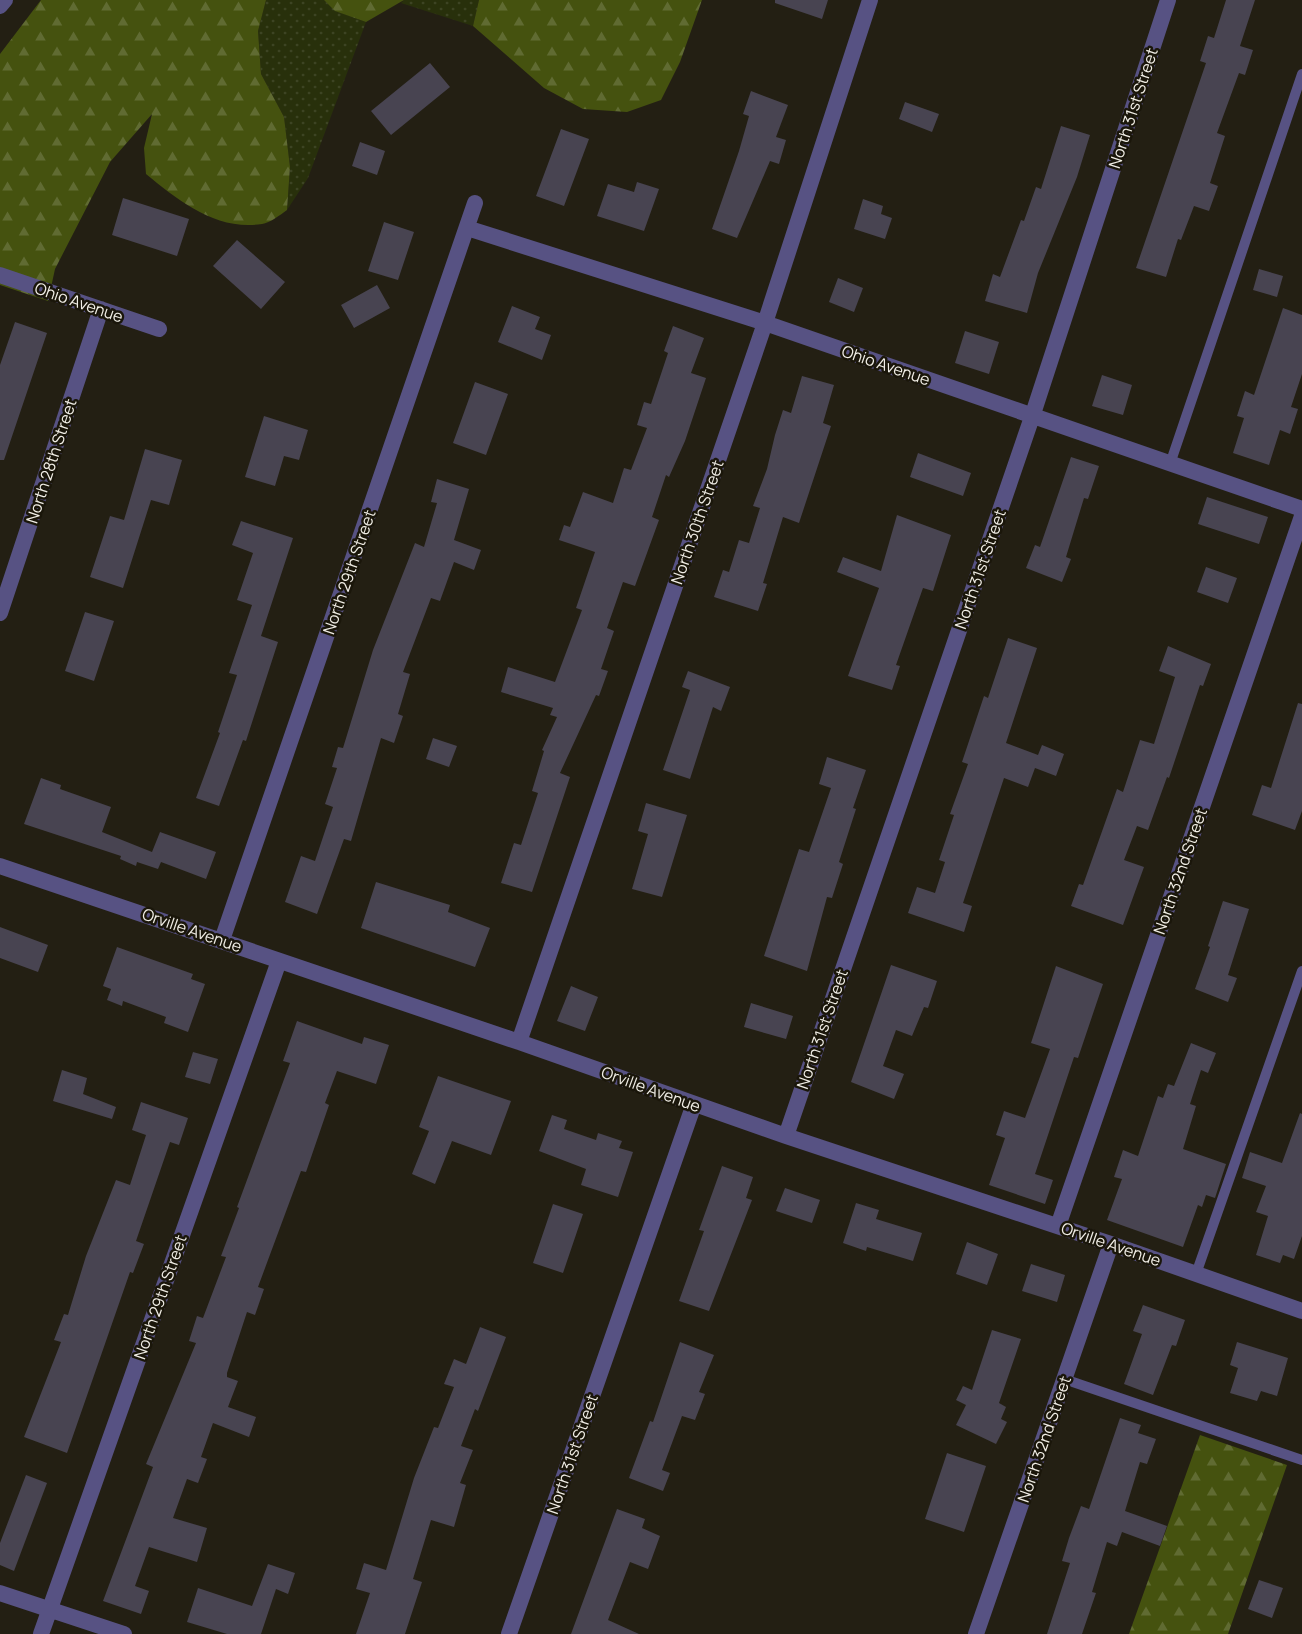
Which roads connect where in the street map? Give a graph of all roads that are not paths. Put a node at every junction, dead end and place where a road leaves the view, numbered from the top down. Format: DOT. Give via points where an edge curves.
graph roads {
  1 [pos="5,0"];
  2 [pos="870,0"];
  3 [pos="1168,0"];
  4 [pos="0,6"];
  5 [pos="1302,74"];
  6 [pos="475,203"];
  7 [pos="467,228"];
  8 [pos="0,274"];
  9 [pos="101,309"];
  10 [pos="765,323"];
  11 [pos="159,329"];
  12 [pos="1032,417"];
  13 [pos="1170,464"];
  14 [pos="1302,508"];
  15 [pos="1302,516"];
  16 [pos="0,613"];
  17 [pos="0,866"];
  18 [pos="222,940"];
  19 [pos="279,961"];
  20 [pos="1302,971"];
  21 [pos="519,1042"];
  22 [pos="694,1104"];
  23 [pos="786,1136"];
  24 [pos="1058,1226"];
  25 [pos="1111,1244"];
  26 [pos="1196,1274"];
  27 [pos="1302,1311"];
  28 [pos="1065,1379"];
  29 [pos="1302,1460"];
  30 [pos="0,1593"];
  31 [pos="50,1610"];
  32 [pos="41,1634"];
  33 [pos="124,1634"];
  34 [pos="508,1634"];
  35 [pos="976,1634"];
  1 -- 4 [label="street"];
  2 -- 10 [label="street, North 30th Street"];
  3 -- 12 [label="street, North 31st Street"];
  5 -- 13 [label="lane"];
  6 -- 7 [label="street, North 29th Street"];
  7 -- 10 [label="street, Ohio Avenue"];
  7 -- 18 [label="street, North 29th Street"];
  8 -- 9 [label="street, Ohio Avenue"];
  9 -- 11 [label="street, Ohio Avenue"];
  9 -- 16 [label="street, North 28th Street"];
  10 -- 12 [label="street, Ohio Avenue"];
  10 -- 21 [label="street, North 30th Street"];
  12 -- 13 [label="street, Ohio Avenue"];
  12 -- 23 [label="street, North 31st Street"];
  13 -- 14 [label="street, Ohio Avenue"];
  15 -- 24 [label="street, North 32nd Street"];
  17 -- 18 [label="street, Orville Avenue"];
  18 -- 19 [label="street, Orville Avenue"];
  19 -- 21 [label="street, Orville Avenue"];
  19 -- 31 [label="street, North 29th Street"];
  20 -- 26 [label="lane"];
  21 -- 22 [label="street, Orville Avenue"];
  22 -- 23 [label="street, Orville Avenue"];
  22 -- 34 [label="street, North 31st Street"];
  23 -- 24 [label="street, Orville Avenue"];
  24 -- 25 [label="street, Orville Avenue"];
  25 -- 26 [label="street, Orville Avenue"];
  25 -- 28 [label="street, North 32nd Street"];
  26 -- 27 [label="street, Orville Avenue"];
  28 -- 29 [label="lane"];
  28 -- 35 [label="street, North 32nd Street"];
  30 -- 31 [label="street"];
  31 -- 32 [label="street, North 29th Street"];
  31 -- 33 [label="street"];
}
